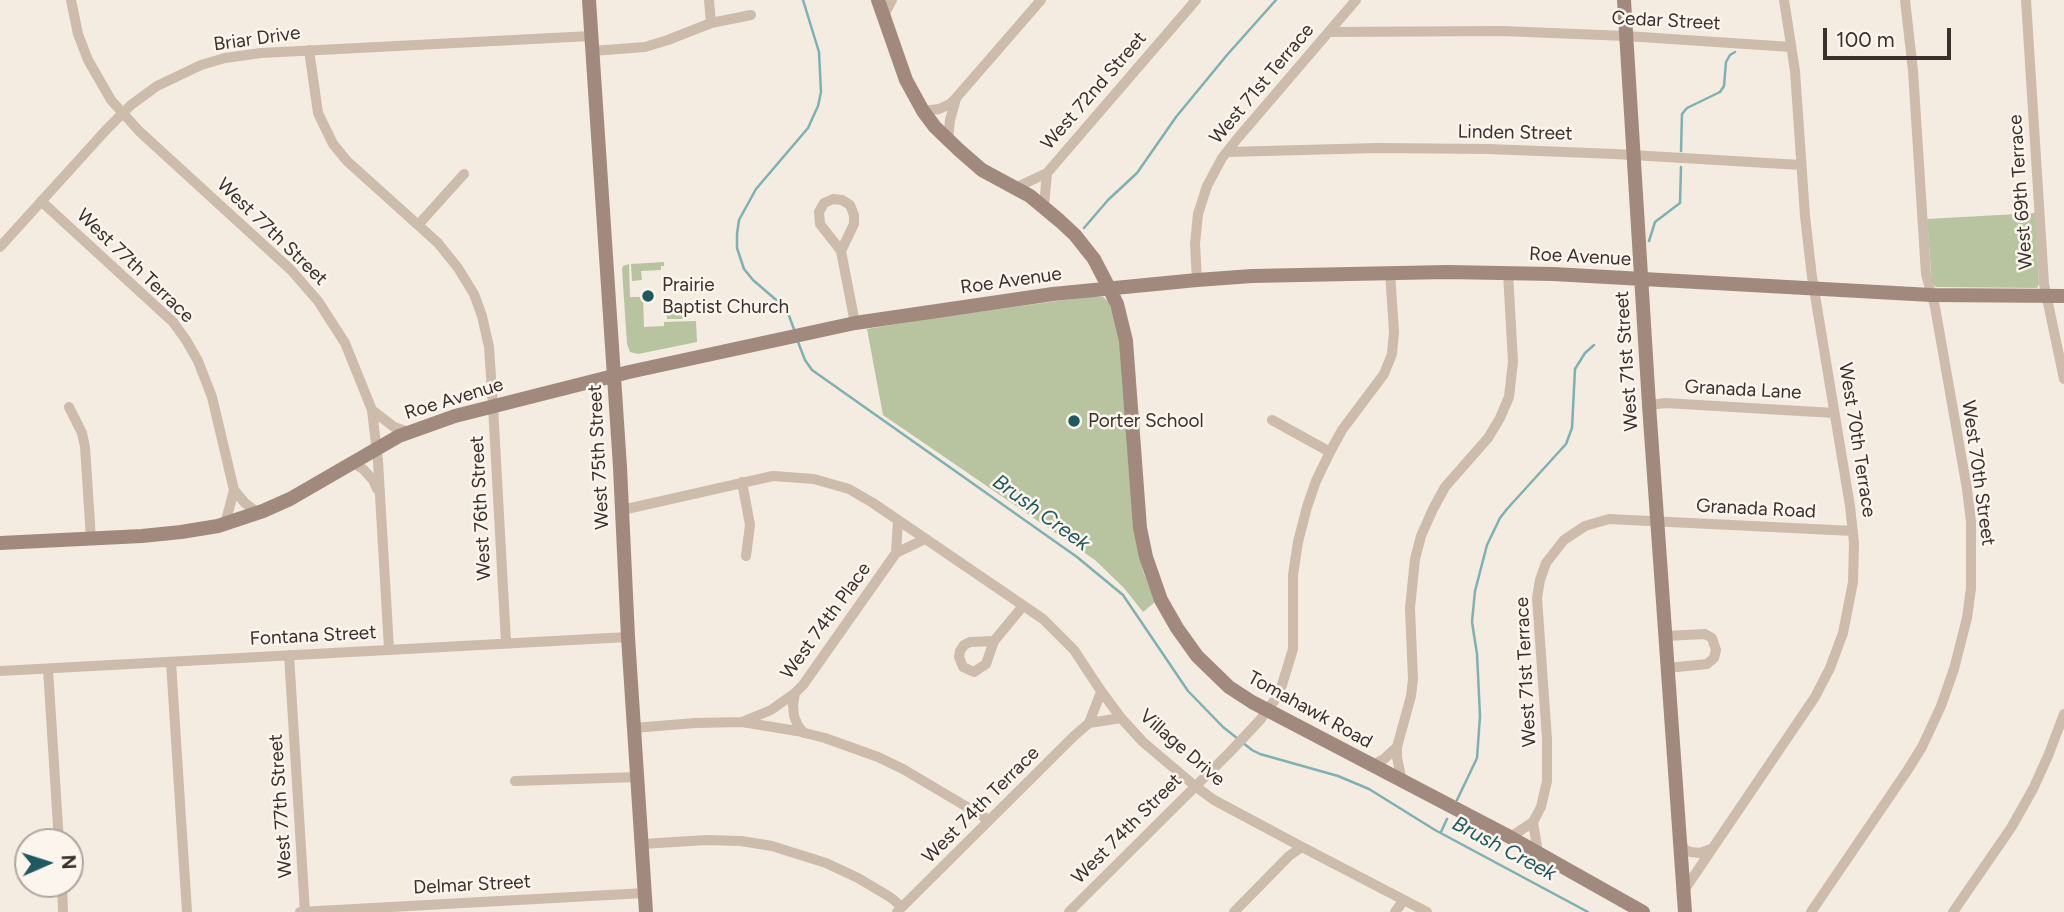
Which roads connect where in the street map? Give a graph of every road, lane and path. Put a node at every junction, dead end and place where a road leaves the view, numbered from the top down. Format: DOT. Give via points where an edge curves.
graph roads {
  1 [pos="71,0"];
  2 [pos="589,0"];
  3 [pos="709,0"];
  4 [pos="878,0"];
  5 [pos="892,0"];
  6 [pos="1041,0"];
  7 [pos="1196,0"];
  8 [pos="1356,0"];
  9 [pos="1624,0"];
  10 [pos="1784,0"];
  11 [pos="1905,0"];
  12 [pos="2026,0"];
  13 [pos="751,15"];
  14 [pos="883,17"];
  15 [pos="710,23"];
  16 [pos="1329,32"];
  17 [pos="1626,36"];
  18 [pos="592,44"];
  19 [pos="1791,47"];
  20 [pos="309,50"];
  21 [pos="956,98"];
  22 [pos="923,111"];
  23 [pos="122,113"];
  24 [pos="948,140"];
  25 [pos="1227,152"];
  26 [pos="1633,155"];
  27 [pos="1801,165"];
  28 [pos="1047,173"];
  29 [pos="464,174"];
  30 [pos="1016,188"];
  31 [pos="41,201"];
  32 [pos="1044,206"];
  33 [pos="418,225"];
  34 [pos="0,247"];
  35 [pos="841,251"];
  36 [pos="1390,272"];
  37 [pos="1508,272"];
  38 [pos="1641,279"];
  39 [pos="1197,280"];
  40 [pos="1109,288"];
  41 [pos="1815,289"];
  42 [pos="1931,295"];
  43 [pos="2047,296"];
  44 [pos="2064,296"];
  45 [pos="855,323"];
  46 [pos="614,376"];
  47 [pos="2064,379"];
  48 [pos="1649,405"];
  49 [pos="493,406"];
  50 [pos="69,407"];
  51 [pos="372,410"];
  52 [pos="1834,413"];
  53 [pos="1272,420"];
  54 [pos="409,432"];
  55 [pos="376,448"];
  56 [pos="1330,452"];
  57 [pos="352,462"];
  58 [pos="742,482"];
  59 [pos="234,490"];
  60 [pos="380,496"];
  61 [pos="622,510"];
  62 [pos="258,513"];
  63 [pos="898,521"];
  64 [pos="1657,521"];
  65 [pos="225,524"];
  66 [pos="1853,531"];
  67 [pos="91,539"];
  68 [pos="925,539"];
  69 [pos="0,542"];
  70 [pos="896,553"];
  71 [pos="746,555"];
  72 [pos="1023,606"];
  73 [pos="628,636"];
  74 [pos="1665,636"];
  75 [pos="994,641"];
  76 [pos="506,642"];
  77 [pos="389,649"];
  78 [pos="289,655"];
  79 [pos="171,662"];
  80 [pos="1667,668"];
  81 [pos="48,669"];
  82 [pos="0,671"];
  83 [pos="1101,692"];
  84 [pos="795,693"];
  85 [pos="1267,711"];
  86 [pos="2064,714"];
  87 [pos="1121,718"];
  88 [pos="742,722"];
  89 [pos="1089,723"];
  90 [pos="634,728"];
  91 [pos="804,733"];
  92 [pos="1397,747"];
  93 [pos="1371,766"];
  94 [pos="638,777"];
  95 [pos="515,781"];
  96 [pos="1402,782"];
  97 [pos="1195,786"];
  98 [pos="989,820"];
  99 [pos="1533,822"];
  100 [pos="58,828"];
  101 [pos="1508,836"];
  102 [pos="1681,842"];
  103 [pos="642,844"];
  104 [pos="1302,847"];
  105 [pos="1712,849"];
  106 [pos="1538,853"];
  107 [pos="1685,889"];
  108 [pos="645,893"];
  109 [pos="1404,900"];
  110 [pos="900,909"];
  111 [pos="187,912"];
  112 [pos="300,912"];
  113 [pos="305,912"];
  114 [pos="646,912"];
  115 [pos="1069,912"];
  116 [pos="1234,912"];
  117 [pos="1395,912"];
  118 [pos="1427,912"];
  119 [pos="1643,912"];
  120 [pos="1685,912"];
  121 [pos="1811,912"];
  122 [pos="1953,912"];
  1 -- 23 [label="street, West 77th Street" via="88,60"];
  2 -- 18 [label="main road, West 75th Street"];
  3 -- 15 [label="street"];
  4 -- 14 [label="main road, Tomahawk Road"];
  5 -- 14 [label="street"];
  6 -- 21 [label="street"];
  7 -- 28 [label="street, West 72nd Street"];
  8 -- 16 [label="street, West 71st Terrace"];
  9 -- 17 [label="main road, West 71st Street"];
  10 -- 19 [label="street, West 70th Terrace"];
  11 -- 42 [label="street, West 70th Street"];
  12 -- 43 [label="street, West 69th Terrace"];
  13 -- 15 [label="street, Briar Drive"];
  14 -- 22 [label="main road, Tomahawk Road"];
  15 -- 18 [label="street, Briar Drive" via="645,47"];
  16 -- 17 [label="street, Cedar Street"];
  16 -- 25 [label="street, West 71st Terrace"];
  17 -- 19 [label="street, Cedar Street"];
  17 -- 26 [label="main road, West 71st Street"];
  18 -- 20 [label="street, Briar Drive"];
  18 -- 46 [label="main road, West 75th Street"];
  19 -- 27 [label="street, West 70th Terrace"];
  20 -- 23 [label="street, Briar Drive" via="225,58 201,65 157,86"];
  20 -- 33 [label="street, West 76th Street" via="318,113 333,144"];
  21 -- 22 [label="street" via="939,109"];
  21 -- 24 [label="street"];
  22 -- 24 [label="main road, Tomahawk Road"];
  23 -- 31 [label="street, Briar Drive"];
  23 -- 51 [label="street, West 77th Street" via="305,285 345,343"];
  24 -- 30 [label="main road, Tomahawk Road" via="982,170"];
  25 -- 26 [label="street, Linden Street" via="1377,148"];
  25 -- 39 [label="street, West 71st Terrace" via="1207,186 1198,214"];
  26 -- 27 [label="street, Linden Street"];
  26 -- 38 [label="main road, West 71st Street"];
  27 -- 41 [label="street, West 70th Terrace"];
  28 -- 30 [label="street, West 72nd Street"];
  28 -- 32 [label="street, West 72nd Street"];
  29 -- 33 [label="street"];
  30 -- 32 [label="main road, Tomahawk Road"];
  31 -- 34 [label="street, Briar Drive"];
  31 -- 59 [label="street, West 77th Terrace" via="157,306 186,340 212,397"];
  32 -- 40 [label="main road, Tomahawk Road" via="1083,245"];
  33 -- 49 [label="street, West 76th Street" via="438,243 474,294 489,347"];
  35 -- 35 [label="street" via="820,224 818,212 833,199 850,205 854,215"];
  35 -- 45 [label="street"];
  36 -- 37 [label="main road, Roe Avenue"];
  36 -- 39 [label="main road, Roe Avenue"];
  36 -- 56 [label="street, West 74th Street" via="1394,332 1388,366"];
  37 -- 38 [label="main road, Roe Avenue"];
  37 -- 92 [label="street" via="1510,389 1488,438 1445,487 1421,536 1411,584 1411,696"];
  38 -- 41 [label="main road, Roe Avenue"];
  38 -- 48 [label="main road, West 71st Street"];
  39 -- 40 [label="main road, Roe Avenue"];
  40 -- 45 [label="main road, Roe Avenue"];
  40 -- 85 [label="main road, Tomahawk Road" via="1126,341 1140,528 1150,573 1177,628 1198,656 1229,687"];
  41 -- 42 [label="main road, Roe Avenue"];
  41 -- 52 [label="street, West 70th Terrace"];
  42 -- 43 [label="main road, Roe Avenue"];
  42 -- 121 [label="street, West 70th Street" via="1970,511 1967,618 1954,669 1922,747"];
  43 -- 44 [label="main road, Roe Avenue"];
  43 -- 47 [label="street, West 69th Terrace"];
  45 -- 46 [label="main road, Roe Avenue"];
  46 -- 49 [label="main road, Roe Avenue"];
  46 -- 61 [label="main road, West 75th Street"];
  48 -- 52 [label="street, Granada Lane"];
  48 -- 64 [label="main road, West 71st Street"];
  49 -- 54 [label="main road, Roe Avenue"];
  49 -- 76 [label="street, West 76th Street"];
  50 -- 67 [label="street" via="85,446"];
  51 -- 54 [label="street"];
  51 -- 55 [label="street, West 77th Street"];
  52 -- 66 [label="street, West 70th Terrace"];
  53 -- 56 [label="street"];
  54 -- 55 [label="main road, Roe Avenue"];
  55 -- 57 [label="main road, Roe Avenue"];
  55 -- 60 [label="street, West 77th Street"];
  56 -- 85 [label="street, West 74th Street" via="1298,542 1291,660"];
  57 -- 60 [label="street" via="373,480"];
  57 -- 62 [label="main road, Roe Avenue"];
  58 -- 61 [label="street, Village Drive"];
  58 -- 63 [label="street, Village Drive" via="774,476 826,481 864,497"];
  58 -- 71 [label="street" via="750,525"];
  59 -- 62 [label="street"];
  59 -- 65 [label="street, West 77th Terrace"];
  60 -- 77 [label="street, West 77th Street"];
  61 -- 73 [label="main road, West 75th Street"];
  62 -- 65 [label="main road, Roe Avenue"];
  63 -- 68 [label="street, Village Drive"];
  63 -- 70 [label="street, West 74th Place"];
  64 -- 66 [label="street, Granada Road"];
  64 -- 74 [label="main road, West 71st Street"];
  64 -- 99 [label="street, West 71st Terrace" via="1594,522 1564,540 1546,564 1537,598 1548,770 1541,807"];
  65 -- 67 [label="main road, Roe Avenue"];
  66 -- 105 [label="street, West 70th Terrace" via="1851,601 1830,668 1807,711"];
  67 -- 69 [label="main road, Roe Avenue"];
  68 -- 70 [label="street, West 74th Place"];
  68 -- 72 [label="street, Village Drive"];
  70 -- 84 [label="street, West 74th Place"];
  72 -- 75 [label="street"];
  72 -- 83 [label="street, Village Drive" via="1074,650"];
  73 -- 76 [label="street, Fontana Street"];
  73 -- 90 [label="main road, West 75th Street"];
  74 -- 80 [label="main road, West 71st Street"];
  74 -- 80 [label="street" via="1705,634 1712,638 1716,650 1707,664"];
  76 -- 77 [label="street, Fontana Street"];
  77 -- 78 [label="street, Fontana Street"];
  78 -- 79 [label="street, Fontana Street"];
  78 -- 113 [label="street, West 77th Street"];
  79 -- 81 [label="street, Fontana Street"];
  79 -- 111 [label="street"];
  80 -- 102 [label="main road, West 71st Street"];
  81 -- 82 [label="street, Fontana Street"];
  81 -- 100 [label="street"];
  83 -- 87 [label="street, Village Drive"];
  83 -- 89 [label="street, West 74th Terrace"];
  84 -- 88 [label="street, West 74th Place"];
  84 -- 91 [label="street" via="794,716"];
  85 -- 93 [label="main road, Tomahawk Road"];
  85 -- 97 [label="street, West 74th Street"];
  86 -- 122 [label="street" via="2033,789"];
  87 -- 89 [label="street"];
  87 -- 97 [label="street, Village Drive"];
  88 -- 90 [label="street"];
  88 -- 91 [label="street"];
  89 -- 98 [label="street, West 74th Terrace"];
  90 -- 94 [label="main road, West 75th Street"];
  91 -- 98 [label="street" via="903,769"];
  92 -- 93 [label="street"];
  92 -- 96 [label="street"];
  93 -- 96 [label="main road, Tomahawk Road"];
  94 -- 95 [label="street"];
  94 -- 103 [label="main road, West 75th Street"];
  96 -- 101 [label="main road, Tomahawk Road"];
  97 -- 104 [label="street, Village Drive"];
  97 -- 115 [label="street, West 74th Street"];
  98 -- 110 [label="street, West 74th Terrace"];
  99 -- 101 [label="street"];
  99 -- 106 [label="street, West 71st Terrace"];
  101 -- 106 [label="main road, Tomahawk Road"];
  102 -- 105 [label="street" via="1690,852"];
  102 -- 107 [label="main road, West 71st Street"];
  103 -- 108 [label="main road, West 75th Street"];
  103 -- 110 [label="street" via="707,840 772,846 858,878 890,897"];
  104 -- 109 [label="street, Village Drive"];
  104 -- 116 [label="street"];
  105 -- 107 [label="street, West 70th Terrace"];
  106 -- 119 [label="main road, Tomahawk Road"];
  107 -- 120 [label="main road, West 71st Street"];
  108 -- 113 [label="street, Delmar Street"];
  108 -- 114 [label="main road, West 75th Street"];
  109 -- 117 [label="street"];
  109 -- 118 [label="street, Village Drive"];
  112 -- 113 [label="street, Delmar Street"];
}
